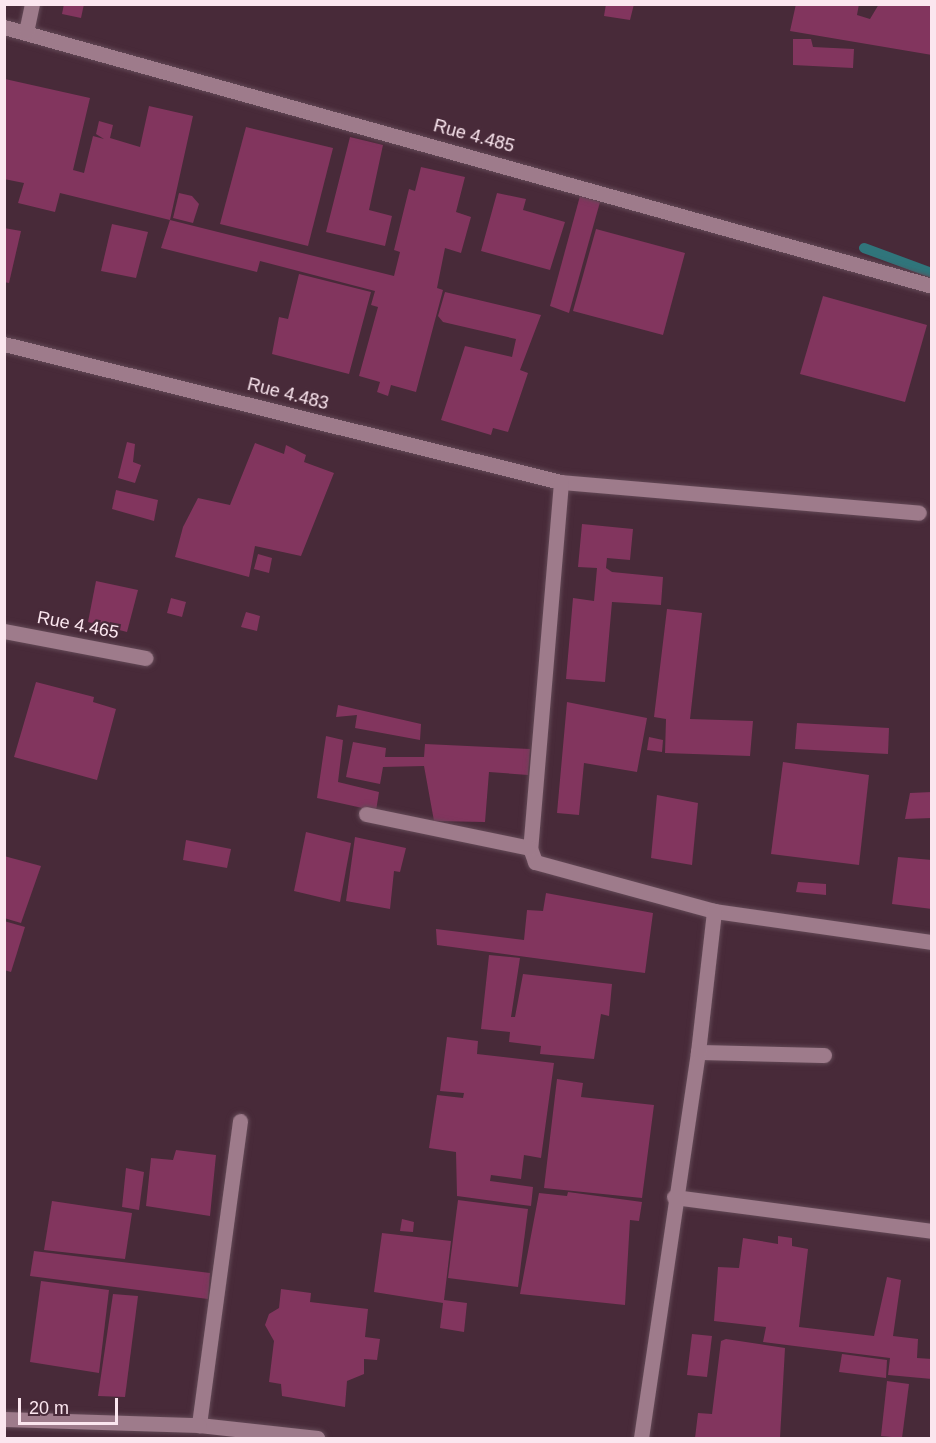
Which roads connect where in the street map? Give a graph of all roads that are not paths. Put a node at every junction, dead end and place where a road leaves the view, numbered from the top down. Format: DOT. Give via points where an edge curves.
graph roads {
  1 [pos="32,4"];
  2 [pos="4,27"];
  3 [pos="26,32"];
  4 [pos="932,286"];
  5 [pos="4,344"];
  6 [pos="561,482"];
  7 [pos="919,513"];
  8 [pos="4,630"];
  9 [pos="145,658"];
  10 [pos="366,814"];
  11 [pos="530,849"];
  12 [pos="714,911"];
  13 [pos="932,942"];
  14 [pos="698,1052"];
  15 [pos="824,1055"];
  16 [pos="240,1121"];
  17 [pos="674,1197"];
  18 [pos="932,1231"];
  19 [pos="4,1419"];
  20 [pos="199,1425"];
  21 [pos="317,1438"];
  22 [pos="641,1438"];
  1 -- 3 [label="street"];
  2 -- 3 [label="street, Rue 4.485"];
  3 -- 4 [label="street, Rue 4.485"];
  5 -- 6 [label="street, Rue 4.483"];
  6 -- 7 [label="street, Rue 4.483"];
  6 -- 11 [label="street"];
  8 -- 9 [label="street, Rue 4.465"];
  10 -- 11 [label="street"];
  11 -- 12 [label="street" via="535,862 552,870"];
  12 -- 13 [label="street"];
  12 -- 14 [label="street"];
  14 -- 15 [label="street"];
  14 -- 17 [label="street"];
  16 -- 20 [label="street"];
  17 -- 18 [label="street"];
  17 -- 22 [label="street"];
  19 -- 20 [label="street"];
  20 -- 21 [label="street"];
}
